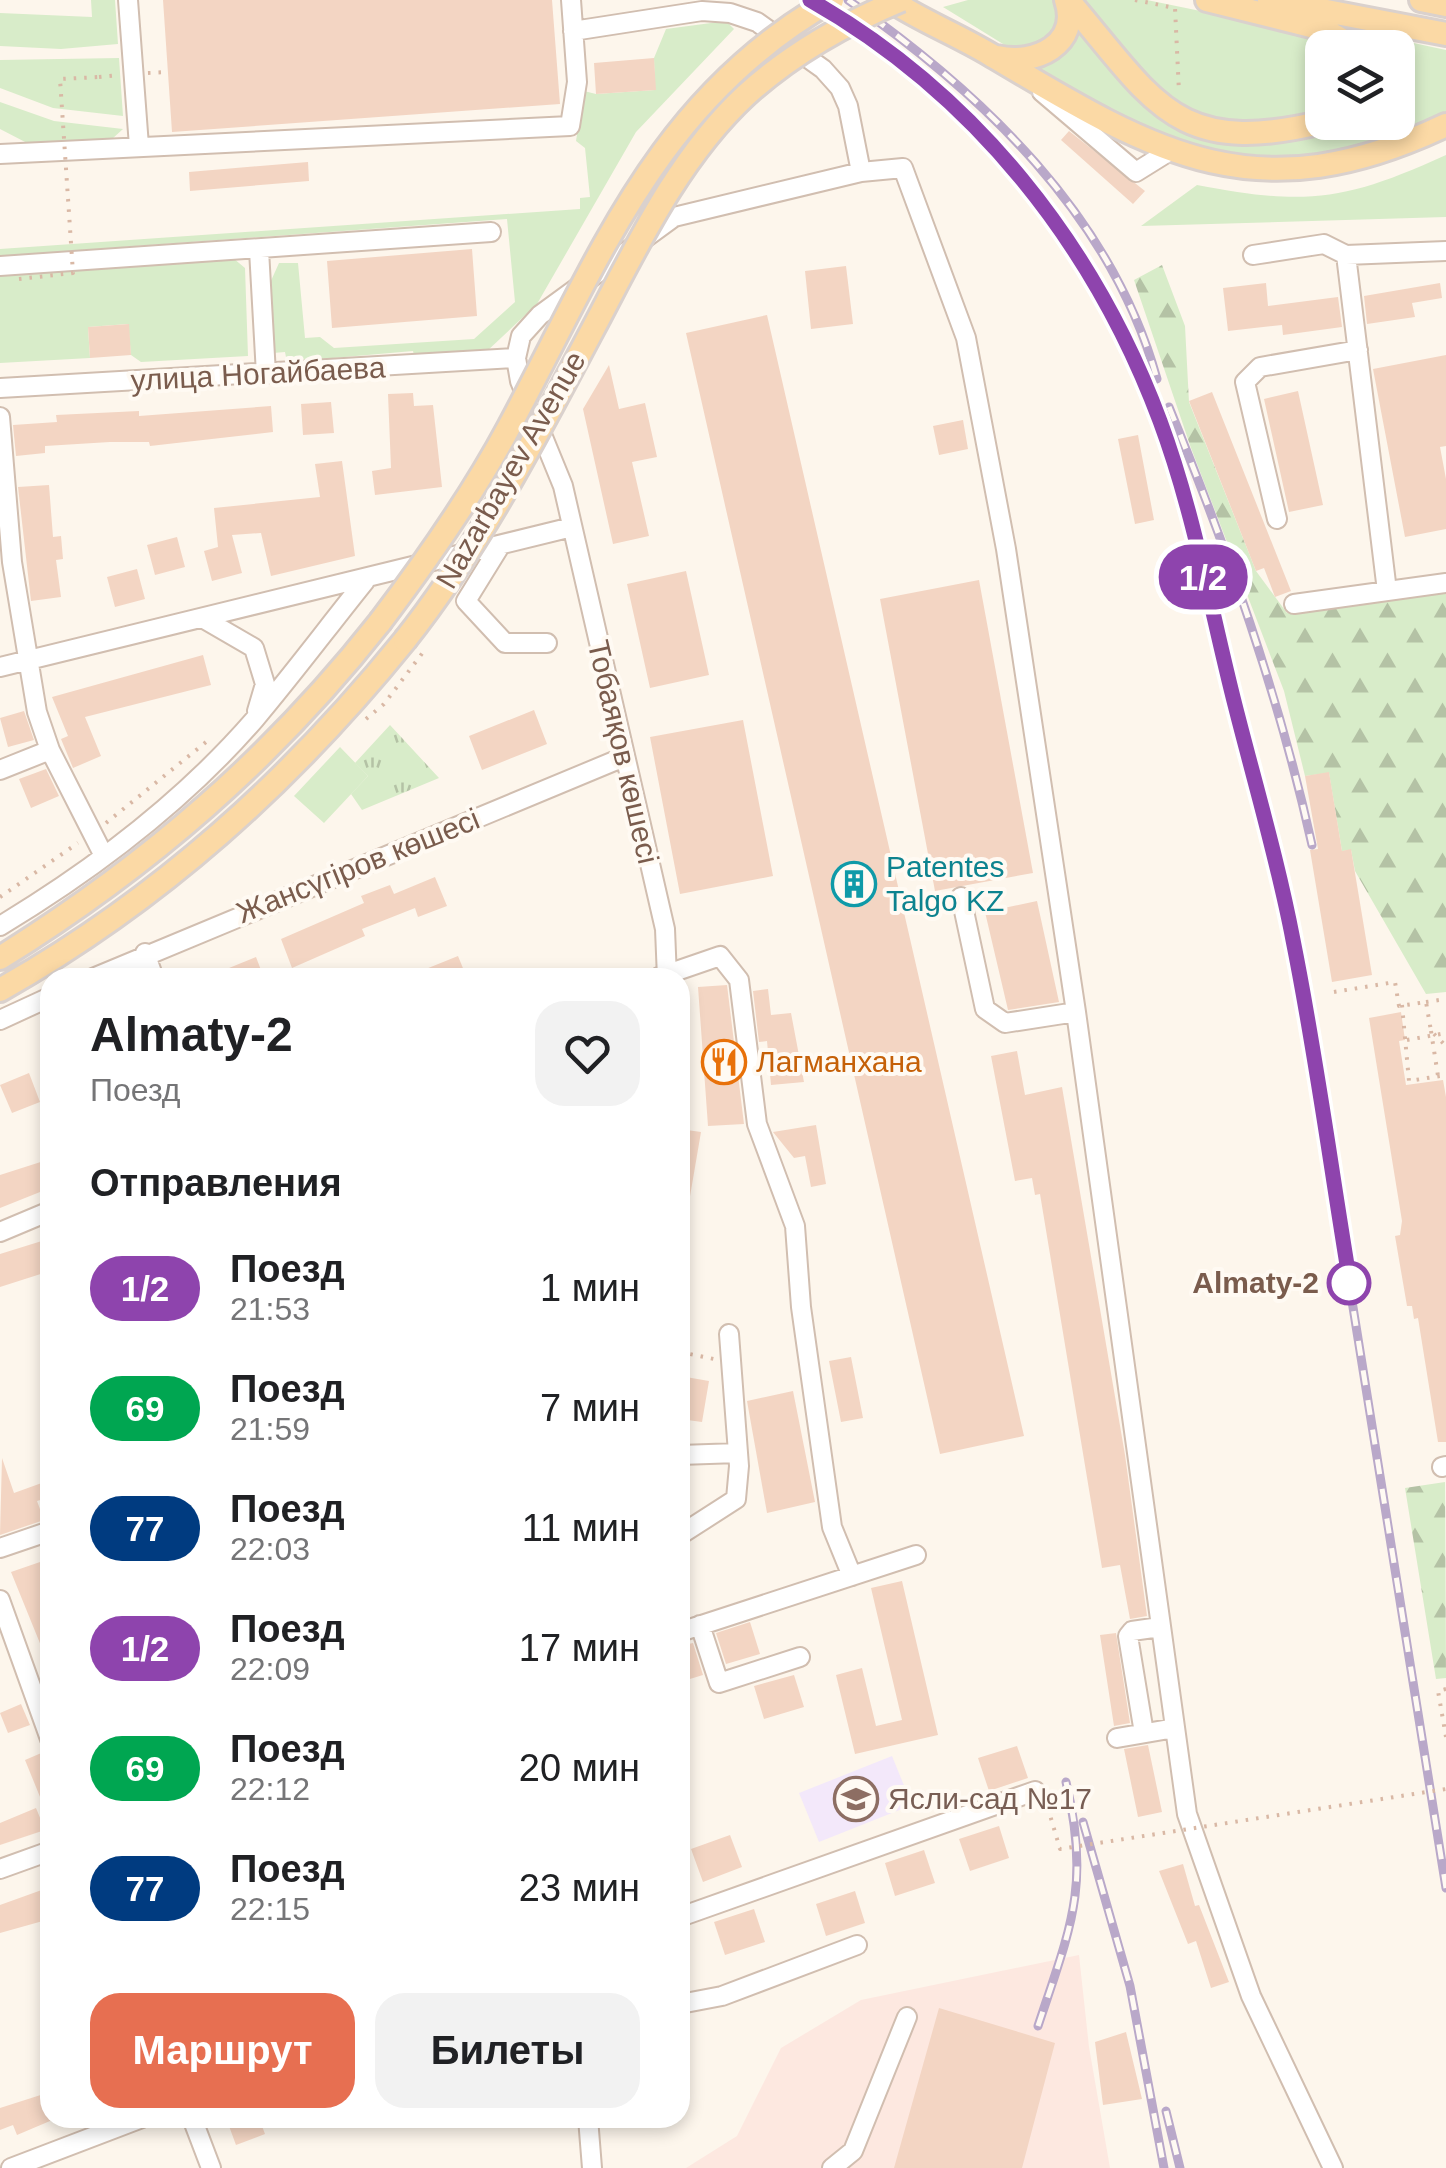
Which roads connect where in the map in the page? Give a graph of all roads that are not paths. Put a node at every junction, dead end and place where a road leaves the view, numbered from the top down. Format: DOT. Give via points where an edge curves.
graph roads {
  1 [pos="128,0"];
  2 [pos="571,0"];
  3 [pos="832,0"];
  4 [pos="1067,0"];
  5 [pos="1207,0"];
  6 [pos="1269,0"];
  7 [pos="1421,0"];
  8 [pos="897,2"];
  9 [pos="1446,5"];
  10 [pos="1326,30"];
  11 [pos="573,32"];
  12 [pos="1446,34"];
  13 [pos="990,54"];
  14 [pos="1024,75"];
  15 [pos="1305,125"];
  16 [pos="1446,125"];
  17 [pos="139,146"];
  18 [pos="1172,149"];
  19 [pos="0,154"];
  20 [pos="861,172"];
  21 [pos="491,232"];
  22 [pos="259,250"];
  23 [pos="1446,251"];
  24 [pos="1253,254"];
  25 [pos="1346,256"];
  26 [pos="0,266"];
  27 [pos="1358,350"];
  28 [pos="516,358"];
  29 [pos="266,374"];
  30 [pos="0,388"];
  31 [pos="0,417"];
  32 [pos="1277,519"];
  33 [pos="572,527"];
  34 [pos="500,546"];
  35 [pos="6,563"];
  36 [pos="365,581"];
  37 [pos="1446,583"];
  38 [pos="1388,591"];
  39 [pos="1294,604"];
  40 [pos="203,619"];
  41 [pos="547,643"];
  42 [pos="31,660"];
  43 [pos="0,667"];
  44 [pos="254,719"];
  45 [pos="50,750"];
  46 [pos="624,756"];
  47 [pos="0,770"];
  48 [pos="104,856"];
  49 [pos="961,897"];
  50 [pos="0,926"];
  51 [pos="145,953"];
  52 [pos="0,958"];
  53 [pos="114,968"];
  54 [pos="150,968"];
  55 [pos="665,968"];
  56 [pos="687,968"];
  57 [pos="0,990"];
  58 [pos="40,1002"];
  59 [pos="1076,1012"];
  60 [pos="0,1020"];
  61 [pos="40,1216"];
  62 [pos="0,1232"];
  63 [pos="729,1334"];
  64 [pos="738,1453"];
  65 [pos="690,1455"];
  66 [pos="690,1528"];
  67 [pos="40,1534"];
  68 [pos="0,1548"];
  69 [pos="916,1555"];
  70 [pos="852,1576"];
  71 [pos="0,1600"];
  72 [pos="700,1625"];
  73 [pos="1160,1627"];
  74 [pos="690,1628"];
  75 [pos="800,1657"];
  76 [pos="40,1711"];
  77 [pos="1175,1728"];
  78 [pos="1144,1733"];
  79 [pos="1117,1738"];
  80 [pos="1035,1791"];
  81 [pos="40,1854"];
  82 [pos="0,1869"];
  83 [pos="690,1913"];
  84 [pos="856,1945"];
  85 [pos="690,2002"];
  86 [pos="907,2017"];
  87 [pos="116,2128"];
  88 [pos="196,2128"];
  89 [pos="589,2128"];
  90 [pos="12,2168"];
  91 [pos="210,2168"];
  92 [pos="592,2168"];
  93 [pos="832,2168"];
  94 [pos="1333,2168"];
  1 -- 17 [label="street"];
  2 -- 11 [label="street"];
  3 -- 52 [label="main road, Nazarbayev Avenue, bridge" via="730,72 658,156 478,480 380,622 306,712 203,812 97,896"];
  4 -- 13 [label="main road" via="1066,32 1050,51 1023,59"];
  4 -- 15 [label="main road" via="1158,104 1180,118 1246,136"];
  5 -- 10 [label="main road"];
  6 -- 12 [label="main road"];
  7 -- 9 [label="main road"];
  8 -- 13 [label="main road, Nazarbayev Avenue"];
  8 -- 57 [label="main road, Nazarbayev Avenue, bridge" via="789,62 747,94 709,136 629,260 493,513 413,644 186,866 110,923"];
  11 -- 17 [label="street" via="577,82 570,126"];
  11 -- 20 [label="street" via="702,11 756,22 840,88"];
  13 -- 14 [label="main road, Nazarbayev Avenue"];
  14 -- 18 [label="main road, Nazarbayev Avenue"];
  14 -- 18 [label="street" via="1136,172"];
  16 -- 18 [label="main road, Nazarbayev Avenue" via="1371,157 1281,172"];
  17 -- 19 [label="street"];
  20 -- 28 [label="street" via="674,217 540,315 521,336"];
  20 -- 59 [label="street" via="903,168 966,338 1006,550"];
  21 -- 22 [label="street"];
  22 -- 26 [label="street"];
  22 -- 29 [label="street"];
  23 -- 25 [label="street"];
  24 -- 25 [label="street" via="1324,244"];
  25 -- 27 [label="street"];
  27 -- 32 [label="street" via="1260,367 1245,382"];
  27 -- 38 [label="street"];
  28 -- 29 [label="street, улица Ногайбаева"];
  28 -- 33 [label="street, Тобаяқов көшесі"];
  29 -- 30 [label="street, улица Ногайбаева"];
  31 -- 35 [label="street"];
  33 -- 34 [label="street"];
  33 -- 46 [label="street, Тобаяқов көшесі"];
  34 -- 36 [label="street"];
  34 -- 41 [label="street" via="466,601 504,642"];
  35 -- 42 [label="street"];
  36 -- 40 [label="street"];
  36 -- 44 [label="street"];
  37 -- 38 [label="street"];
  38 -- 39 [label="street"];
  40 -- 42 [label="street"];
  40 -- 44 [label="street" via="254,648 265,684"];
  42 -- 43 [label="street"];
  42 -- 45 [label="street"];
  44 -- 48 [label="street"];
  45 -- 47 [label="street"];
  45 -- 48 [label="street"];
  46 -- 51 [label="street, Жансүгіров көшесі"];
  46 -- 55 [label="street, Тобаяқов көшесі" via="665,929"];
  48 -- 50 [label="street"];
  49 -- 59 [label="street" via="984,1009 1005,1023"];
  51 -- 53 [label="street, Жансүгіров көшесі"];
  51 -- 54 [label="street"];
  56 -- 70 [label="street" via="720,956 739,980 757,1124 795,1226 832,1527"];
  58 -- 60 [label="street"];
  59 -- 73 [label="street"];
  61 -- 62 [label="street"];
  63 -- 64 [label="street"];
  64 -- 65 [label="street"];
  64 -- 66 [label="street" via="736,1498"];
  67 -- 68 [label="street"];
  69 -- 70 [label="street"];
  70 -- 72 [label="street"];
  71 -- 76 [label="street"];
  72 -- 74 [label="street"];
  72 -- 75 [label="street" via="719,1683"];
  73 -- 77 [label="street"];
  73 -- 78 [label="street" via="1128,1636"];
  77 -- 78 [label="street"];
  77 -- 94 [label="street" via="1187,1814 1251,1996"];
  78 -- 79 [label="street"];
  80 -- 83 [label="street"];
  81 -- 82 [label="street"];
  84 -- 85 [label="street"];
  86 -- 93 [label="street" via="853,2151"];
  87 -- 90 [label="street"];
  88 -- 91 [label="street"];
  89 -- 92 [label="street"];
}
